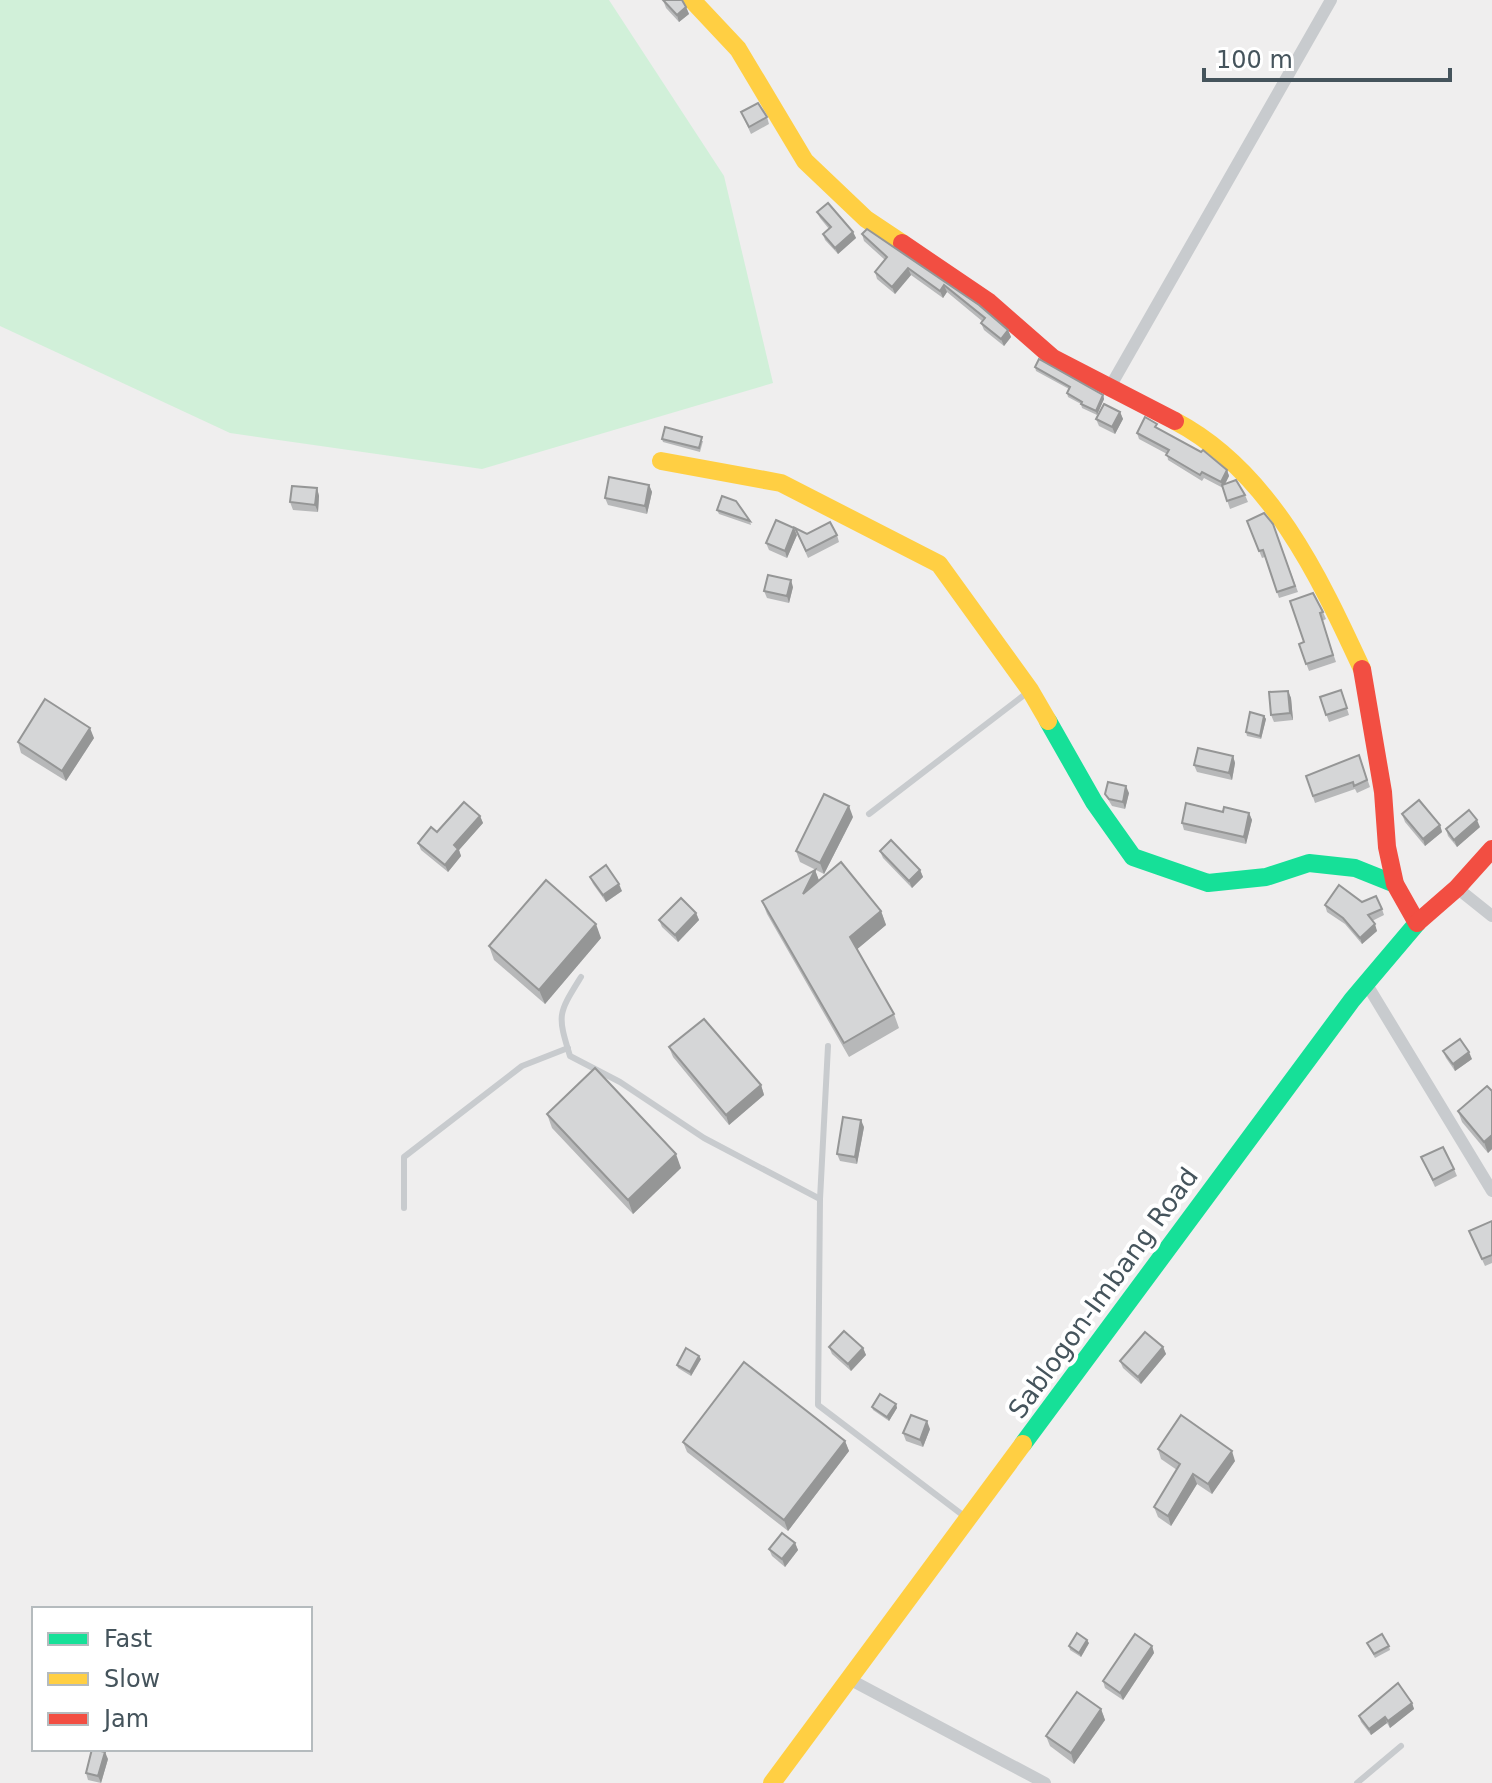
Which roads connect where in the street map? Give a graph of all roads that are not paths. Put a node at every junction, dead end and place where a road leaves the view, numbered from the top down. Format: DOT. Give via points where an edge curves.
graph roads {
  1 [pos="692,0"];
  2 [pos="1331,0"];
  3 [pos="1110,387"];
  4 [pos="661,461"];
  5 [pos="1030,690"];
  6 [pos="869,814"];
  7 [pos="1492,849"];
  8 [pos="1395,884"];
  9 [pos="1457,888"];
  10 [pos="1492,916"];
  11 [pos="1417,923"];
  12 [pos="581,977"];
  13 [pos="1366,983"];
  14 [pos="828,1046"];
  15 [pos="568,1048"];
  16 [pos="1492,1191"];
  17 [pos="820,1199"];
  18 [pos="404,1208"];
  19 [pos="968,1519"];
  20 [pos="849,1679"];
  21 [pos="1401,1746"];
  22 [pos="772,1783"];
  23 [pos="1045,1783"];
  24 [pos="1357,1783"];
  1 -- 3 [label="street" via="738,49 805,161 866,219 989,302 1053,358"];
  2 -- 3 [label="street"];
  3 -- 8 [label="street" via="1184,426 1229,458 1290,529 1364,673"];
  4 -- 5 [label="street" via="781,483 939,564"];
  5 -- 6 [label="lane"];
  5 -- 8 [label="street" via="1094,802 1133,857 1208,883 1266,877 1309,863 1355,868"];
  7 -- 9 [label="street, Sablogon-Imbang Road"];
  8 -- 11 [label="street"];
  9 -- 10 [label="street"];
  9 -- 11 [label="street, Sablogon-Imbang Road"];
  11 -- 13 [label="street, Sablogon-Imbang Road"];
  12 -- 15 [label="lane" via="561,1010"];
  13 -- 16 [label="street"];
  13 -- 19 [label="street, Sablogon-Imbang Road"];
  14 -- 17 [label="lane"];
  15 -- 17 [label="lane" via="570,1056 704,1138"];
  15 -- 18 [label="lane" via="522,1066 404,1157"];
  17 -- 19 [label="lane" via="818,1405"];
  19 -- 20 [label="street, Sablogon-Imbang Road"];
  20 -- 22 [label="street, Sablogon-Imbang Road"];
  20 -- 23 [label="street"];
  21 -- 24 [label="lane"];
}
